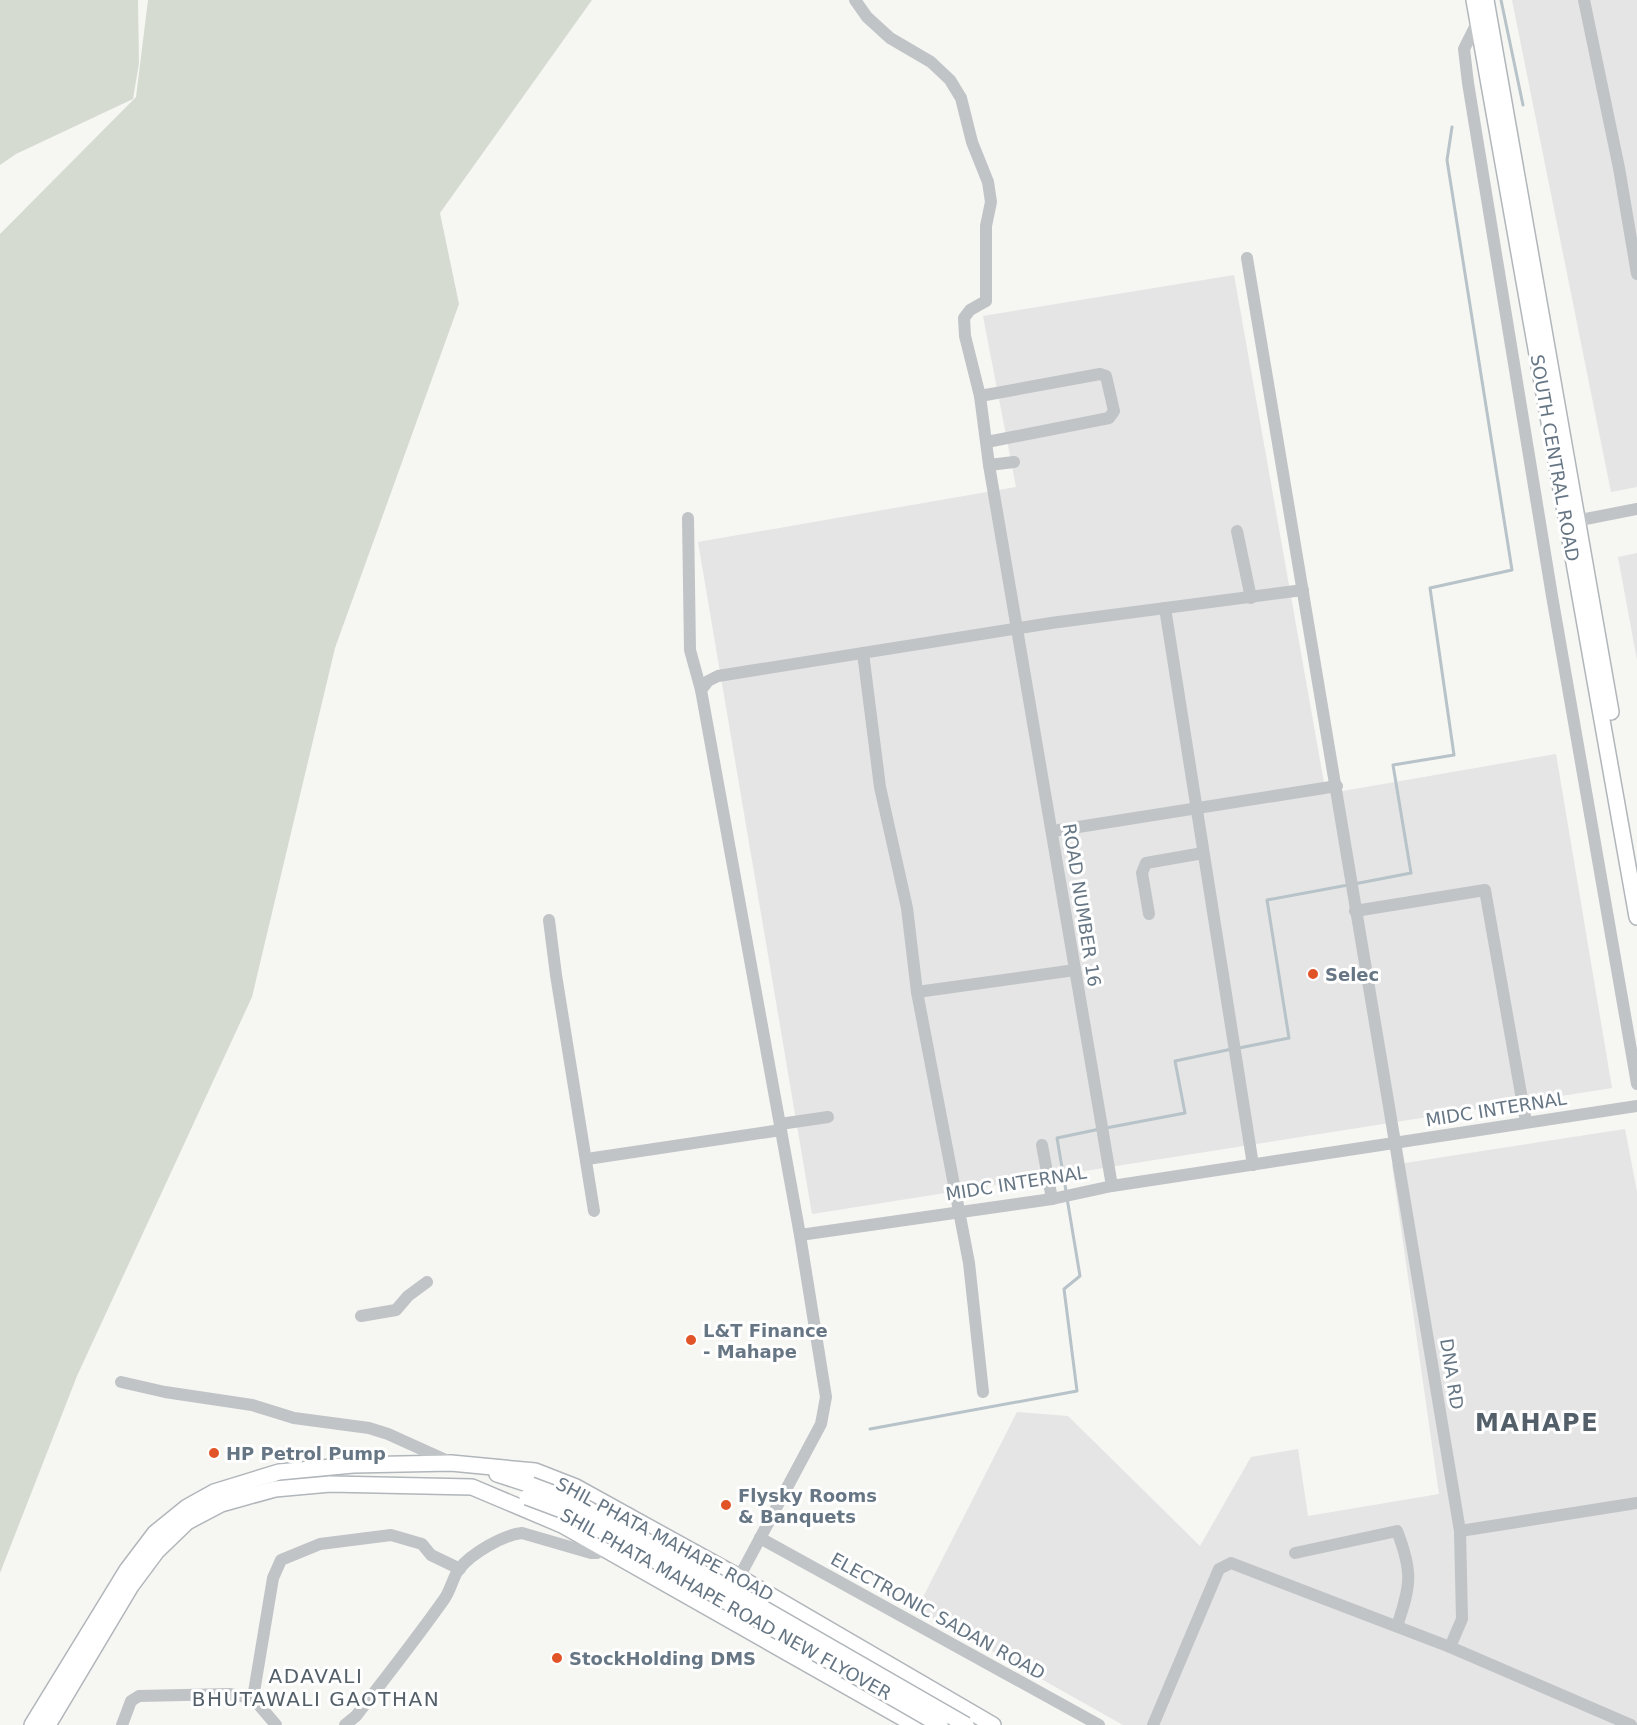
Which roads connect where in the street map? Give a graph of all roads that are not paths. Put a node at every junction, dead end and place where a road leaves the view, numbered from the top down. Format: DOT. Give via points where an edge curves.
graph roads {
  1 [pos="855,0"];
  2 [pos="1474,0"];
  3 [pos="1486,0"];
  4 [pos="1584,0"];
  5 [pos="1478,21"];
  6 [pos="1247,258"];
  7 [pos="1637,274"];
  8 [pos="980,396"];
  9 [pos="987,442"];
  10 [pos="1014,462"];
  11 [pos="989,465"];
  12 [pos="1637,509"];
  13 [pos="688,518"];
  14 [pos="1572,522"];
  15 [pos="1237,531"];
  16 [pos="1303,590"];
  17 [pos="1251,598"];
  18 [pos="1165,608"];
  19 [pos="1018,628"];
  20 [pos="863,653"];
  21 [pos="701,690"];
  22 [pos="1337,786"];
  23 [pos="1197,809"];
  24 [pos="1053,831"];
  25 [pos="1203,853"];
  26 [pos="1637,862"];
  27 [pos="1355,908"];
  28 [pos="1149,914"];
  29 [pos="1637,917"];
  30 [pos="549,920"];
  31 [pos="1075,970"];
  32 [pos="916,992"];
  33 [pos="1637,1084"];
  34 [pos="1637,1106"];
  35 [pos="828,1117"];
  36 [pos="1526,1122"];
  37 [pos="780,1127"];
  38 [pos="1395,1143"];
  39 [pos="1042,1145"];
  40 [pos="587,1159"];
  41 [pos="1253,1165"];
  42 [pos="1112,1186"];
  43 [pos="1052,1199"];
  44 [pos="957,1210"];
  45 [pos="594,1211"];
  46 [pos="800,1235"];
  47 [pos="427,1282"];
  48 [pos="361,1316"];
  49 [pos="122,1382"];
  50 [pos="983,1392"];
  51 [pos="451,1463"];
  52 [pos="474,1466"];
  53 [pos="472,1487"];
  54 [pos="529,1491"];
  55 [pos="1637,1503"];
  56 [pos="624,1512"];
  57 [pos="544,1518"];
  58 [pos="1460,1531"];
  59 [pos="537,1538"];
  60 [pos="760,1538"];
  61 [pos="603,1547"];
  62 [pos="1295,1553"];
  63 [pos="460,1569"];
  64 [pos="739,1577"];
  65 [pos="721,1612"];
  66 [pos="1397,1626"];
  67 [pos="1450,1647"];
  68 [pos="253,1698"];
  69 [pos="32,1725"];
  70 [pos="48,1725"];
  71 [pos="122,1725"];
  72 [pos="276,1725"];
  73 [pos="345,1725"];
  74 [pos="915,1725"];
  75 [pos="940,1725"];
  76 [pos="966,1725"];
  77 [pos="993,1725"];
  78 [pos="1099,1725"];
  79 [pos="1153,1725"];
  80 [pos="1630,1725"];
  1 -- 8 [label="street, ROAD NUMBER 16" via="890,38 931,62 951,80 962,98 991,202 986,226 986,301 964,318"];
  2 -- 5 [label="main road, SOUTH CENTRAL ROAD"];
  3 -- 14 [label="main road, SOUTH CENTRAL ROAD"];
  4 -- 7 [label="street"];
  5 -- 14 [label="main road, SOUTH CENTRAL ROAD"];
  5 -- 33 [label="street" via="1464,49 1468,83"];
  6 -- 16 [label="street, DNA RD"];
  8 -- 9 [label="street, ROAD NUMBER 16"];
  8 -- 9 [label="street" via="1100,374 1106,376 1114,411 1109,418"];
  9 -- 11 [label="street, ROAD NUMBER 16"];
  10 -- 11 [label="street"];
  11 -- 19 [label="street, ROAD NUMBER 16"];
  12 -- 14 [label="street"];
  13 -- 21 [label="street" via="690,650"];
  14 -- 26 [label="main road, SOUTH CENTRAL ROAD"];
  14 -- 29 [label="main road, SOUTH CENTRAL ROAD"];
  15 -- 17 [label="street"];
  16 -- 17 [label="street"];
  16 -- 22 [label="street, DNA RD"];
  17 -- 18 [label="street"];
  18 -- 19 [label="street"];
  18 -- 23 [label="street"];
  19 -- 20 [label="street"];
  19 -- 24 [label="street, ROAD NUMBER 16"];
  20 -- 21 [label="street" via="718,676"];
  20 -- 32 [label="street" via="880,787 913,944"];
  21 -- 37 [label="street"];
  22 -- 23 [label="street"];
  22 -- 27 [label="street, DNA RD"];
  23 -- 24 [label="street"];
  23 -- 25 [label="street"];
  24 -- 31 [label="street, ROAD NUMBER 16"];
  25 -- 28 [label="street" via="1146,863 1142,873"];
  25 -- 41 [label="street"];
  27 -- 36 [label="street" via="1485,890"];
  27 -- 38 [label="street, DNA RD"];
  30 -- 40 [label="street"];
  31 -- 32 [label="street"];
  31 -- 42 [label="street, ROAD NUMBER 16"];
  32 -- 44 [label="street"];
  34 -- 36 [label="street, MIDC INTERNAL"];
  35 -- 37 [label="street"];
  36 -- 38 [label="street, MIDC INTERNAL"];
  37 -- 40 [label="street"];
  37 -- 46 [label="street"];
  38 -- 41 [label="street, MIDC INTERNAL"];
  38 -- 58 [label="street, DNA RD"];
  39 -- 43 [label="street"];
  40 -- 45 [label="street"];
  41 -- 42 [label="street, MIDC INTERNAL"];
  42 -- 43 [label="street, MIDC INTERNAL"];
  43 -- 44 [label="street, MIDC INTERNAL"];
  44 -- 46 [label="street, MIDC INTERNAL"];
  44 -- 50 [label="street" via="969,1263"];
  46 -- 60 [label="street" via="826,1397 821,1424"];
  47 -- 48 [label="street" via="396,1310"];
  49 -- 51 [label="street" via="252,1405 294,1418 369,1428"];
  51 -- 52 [label="main road, SHIL PHATA MAHAPE ROAD"];
  51 -- 69 [label="main road, SHIL PHATA MAHAPE ROAD" via="353,1465 279,1472 214,1492 187,1507 155,1533 127,1570"];
  52 -- 54 [label="main road, SHIL PHATA MAHAPE ROAD NEW FLYOVER"];
  52 -- 56 [label="main road, SHIL PHATA MAHAPE ROAD" via="536,1471"];
  53 -- 54 [label="main road, SHIL PHATA MAHAPE ROAD NEW FLYOVER"];
  53 -- 57 [label="main road, SHIL PHATA MAHAPE ROAD"];
  53 -- 70 [label="main road, SHIL PHATA MAHAPE ROAD" via="330,1484 275,1489 221,1504 187,1522 157,1551 131,1586"];
  54 -- 75 [label="main road, SHIL PHATA MAHAPE ROAD NEW FLYOVER, bridge"];
  54 -- 76 [label="main road, SHIL PHATA MAHAPE ROAD NEW FLYOVER, bridge" via="571,1500 629,1531"];
  55 -- 58 [label="street"];
  56 -- 61 [label="street"];
  56 -- 64 [label="main road, SHIL PHATA MAHAPE ROAD"];
  57 -- 59 [label="street"];
  57 -- 61 [label="main road, SHIL PHATA MAHAPE ROAD"];
  58 -- 67 [label="street, DNA RD" via="1462,1619"];
  59 -- 61 [label="street" via="591,1553"];
  59 -- 63 [label="street" via="511,1534 492,1543"];
  60 -- 64 [label="street"];
  60 -- 78 [label="street, ELECTRONIC SADAN ROAD"];
  61 -- 65 [label="main road, SHIL PHATA MAHAPE ROAD"];
  62 -- 66 [label="street" via="1397,1531 1408,1559 1408,1588"];
  63 -- 68 [label="street" via="431,1555 422,1544 391,1535 320,1544 281,1560 273,1578"];
  63 -- 73 [label="street" via="447,1595 410,1646"];
  64 -- 65 [label="street"];
  64 -- 77 [label="main road, SHIL PHATA MAHAPE ROAD"];
  65 -- 74 [label="main road, SHIL PHATA MAHAPE ROAD"];
  66 -- 67 [label="street"];
  66 -- 79 [label="street" via="1231,1563 1219,1569"];
  67 -- 80 [label="street"];
  68 -- 71 [label="street" via="229,1694 139,1696 131,1701"];
  68 -- 72 [label="street"];
}
